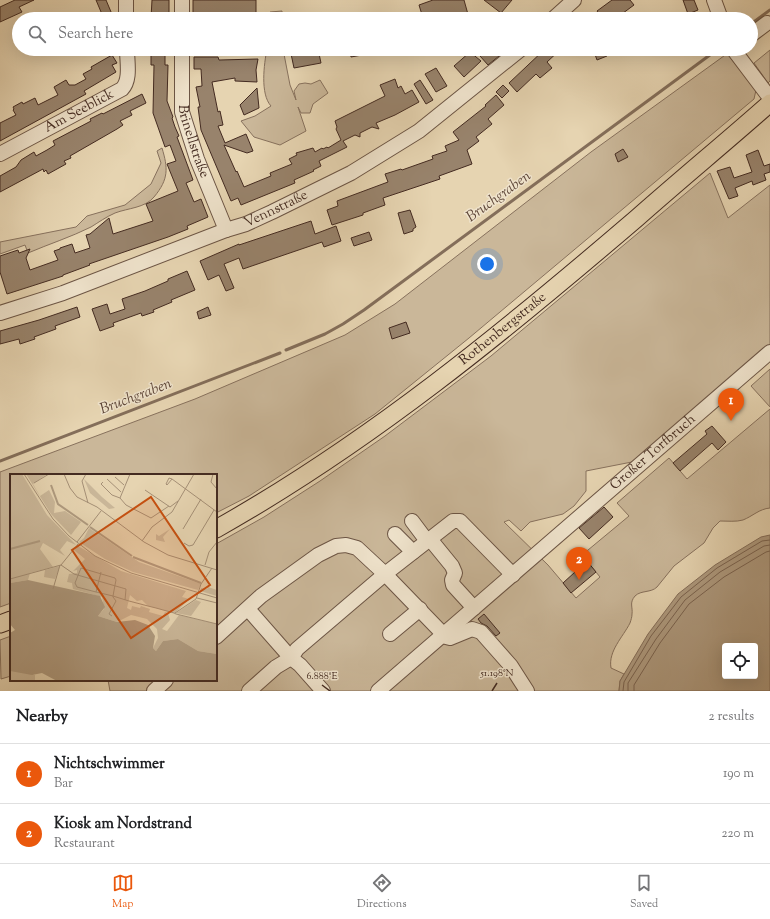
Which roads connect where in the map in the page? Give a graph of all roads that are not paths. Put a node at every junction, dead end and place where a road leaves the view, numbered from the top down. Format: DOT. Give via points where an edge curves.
graph roads {
  1 [pos="126,0"];
  2 [pos="182,0"];
  3 [pos="574,0"];
  4 [pos="714,0"];
  5 [pos="126,12"];
  6 [pos="182,12"];
  7 [pos="561,12"];
  8 [pos="718,12"];
  9 [pos="767,23"];
  10 [pos="758,30"];
  11 [pos="127,56"];
  12 [pos="182,56"];
  13 [pos="512,56"];
  14 [pos="738,56"];
  15 [pos="770,98"];
  16 [pos="770,103"];
  17 [pos="0,154"];
  18 [pos="226,230"];
  19 [pos="0,314"];
  20 [pos="770,352"];
  21 [pos="412,521"];
  22 [pos="217,528"];
  23 [pos="395,534"];
  24 [pos="428,540"];
  25 [pos="412,552"];
  26 [pos="385,574"];
  27 [pos="513,575"];
  28 [pos="474,608"];
  29 [pos="248,609"];
  30 [pos="420,609"];
  31 [pos="10,620"];
  32 [pos="0,624"];
  33 [pos="390,634"];
  34 [pos="444,634"];
  35 [pos="217,636"];
  36 [pos="291,658"];
  37 [pos="165,681"];
  38 [pos="154,691"];
  39 [pos="249,691"];
  40 [pos="323,691"];
  41 [pos="378,691"];
  42 [pos="527,691"];
  1 -- 5 [label="street"];
  2 -- 6 [label="street"];
  3 -- 7 [label="street"];
  4 -- 8 [label="street"];
  9 -- 10 [label="street"];
  11 -- 17 [label="street, Am Seeblick" via="127,79 122,89"];
  12 -- 18 [label="street, Brinellstraße" via="182,112 196,159"];
  13 -- 18 [label="street, Vennstraße" via="419,131 351,173 266,215"];
  14 -- 15 [label="street"];
  16 -- 22 [label="main road, Rothenbergstraße" via="474,354 366,435 283,490"];
  18 -- 19 [label="street, Vennstraße" via="64,293"];
  20 -- 27 [label="street, Großer Torfbruch"];
  21 -- 24 [label="street"];
  23 -- 25 [label="street"];
  24 -- 25 [label="street"];
  24 -- 27 [label="street" via="453,521 460,521"];
  24 -- 28 [label="street" via="452,566 455,573 453,585"];
  25 -- 26 [label="street"];
  26 -- 29 [label="street" via="357,548 336,546 289,575"];
  26 -- 30 [label="street"];
  26 -- 36 [label="street" via="297,649"];
  27 -- 28 [label="street, Großer Torfbruch"];
  28 -- 34 [label="street, Großer Torfbruch"];
  29 -- 35 [label="street"];
  29 -- 36 [label="street"];
  30 -- 33 [label="street"];
  30 -- 34 [label="street"];
  31 -- 32 [label="main road"];
  34 -- 41 [label="street, Großer Torfbruch"];
  34 -- 42 [label="street" via="450,638 472,629 481,632 511,666"];
  36 -- 39 [label="street" via="276,667"];
  36 -- 40 [label="street"];
  37 -- 38 [label="street"];
}
